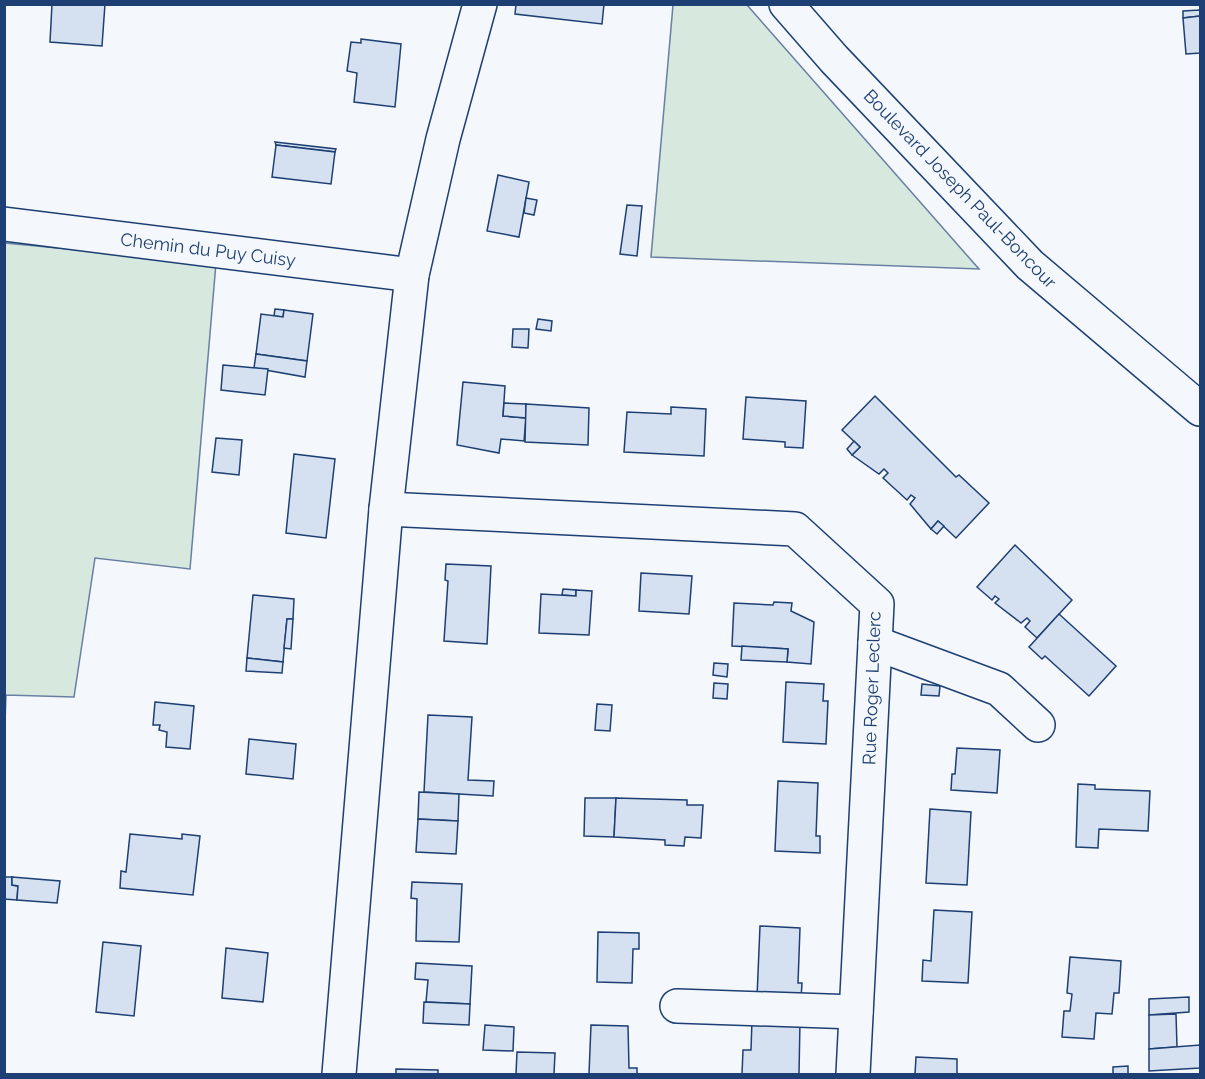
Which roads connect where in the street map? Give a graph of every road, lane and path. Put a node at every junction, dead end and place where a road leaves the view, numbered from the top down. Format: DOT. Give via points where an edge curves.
graph roads {
  1 [pos="480,4"];
  2 [pos="786,4"];
  3 [pos="4,224"];
  4 [pos="412,275"];
  5 [pos="1200,409"];
  6 [pos="386,509"];
  7 [pos="875,643"];
  8 [pos="1038,725"];
  9 [pos="677,1006"];
  10 [pos="856,1012"];
  11 [pos="339,1074"];
  12 [pos="853,1074"];
  1 -- 4 [label="street" via="443,139"];
  2 -- 5 [label="street, Boulevard Joseph Paul-Boncour" via="1030,265"];
  3 -- 4 [label="street, Chemin du Puy Cuisy"];
  4 -- 6 [label="street"];
  6 -- 7 [label="street, Rue Roger Leclerc" via="795,530 877,604"];
  6 -- 11 [label="street"];
  7 -- 8 [label="street" via="999,689"];
  7 -- 10 [label="street, Rue Roger Leclerc"];
  9 -- 10 [label="street"];
  10 -- 12 [label="street, Rue Roger Leclerc"];
}
